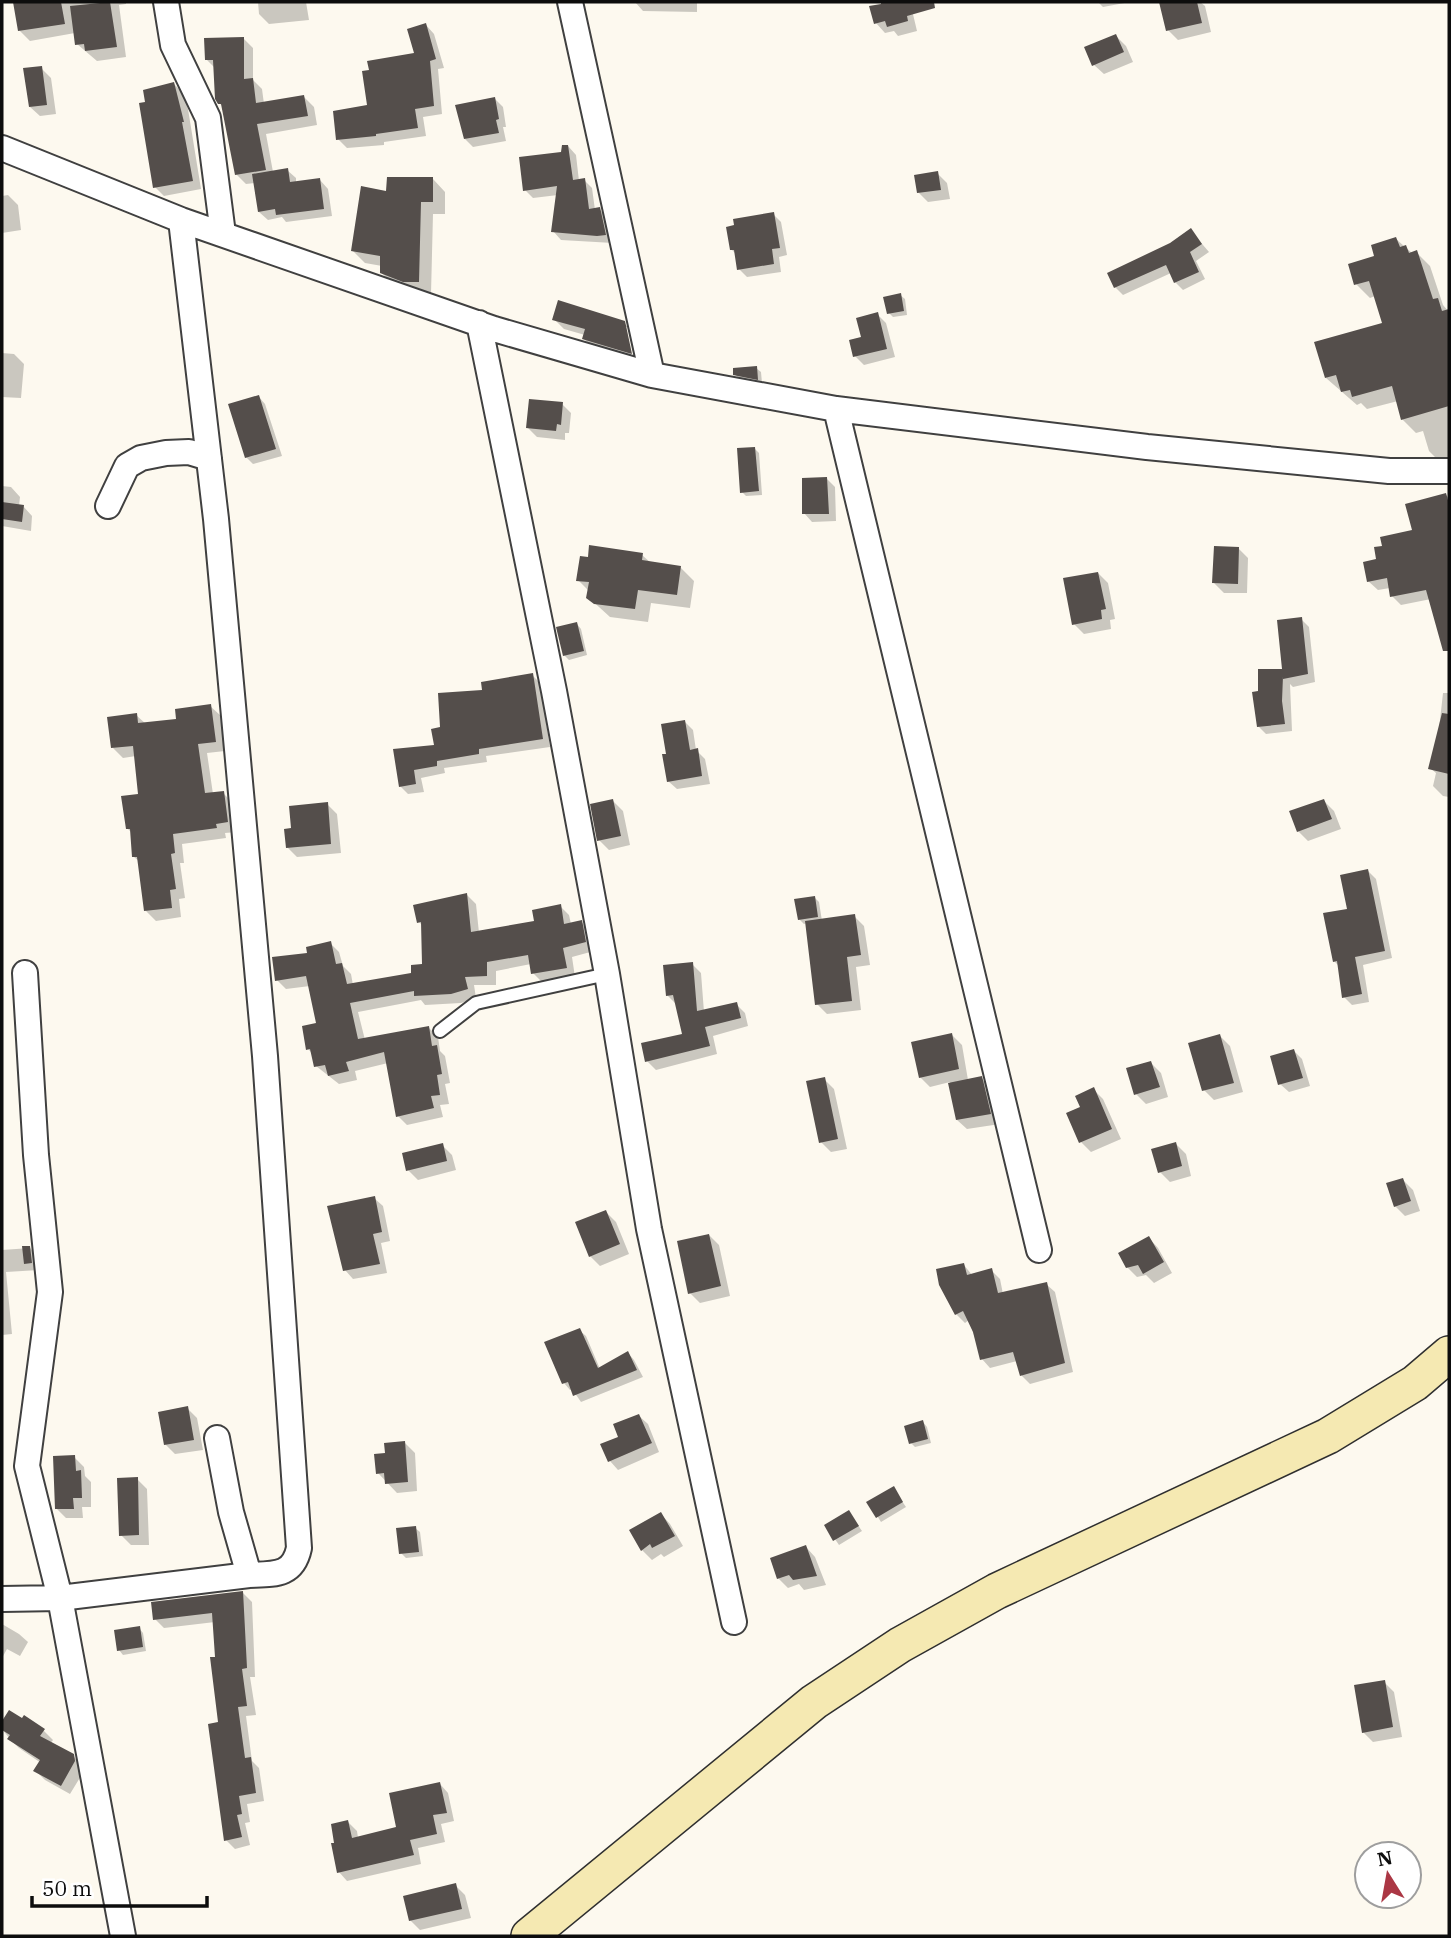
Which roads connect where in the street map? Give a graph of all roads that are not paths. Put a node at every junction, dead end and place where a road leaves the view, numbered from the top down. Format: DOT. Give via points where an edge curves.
graph roads {
  1 [pos="166,2"];
  2 [pos="569,2"];
  3 [pos="2,148"];
  4 [pos="181,220"];
  5 [pos="223,234"];
  6 [pos="479,323"];
  7 [pos="652,375"];
  8 [pos="836,409"];
  9 [pos="209,458"];
  10 [pos="1449,471"];
  11 [pos="108,506"];
  12 [pos="25,973"];
  13 [pos="607,974"];
  14 [pos="440,1031"];
  15 [pos="1039,1250"];
  16 [pos="1449,1354"];
  17 [pos="216,1438"];
  18 [pos="250,1575"];
  19 [pos="60,1598"];
  20 [pos="2,1599"];
  21 [pos="734,1622"];
  22 [pos="123,1936"];
  23 [pos="529,1936"];
  1 -- 5 [label="street" via="173,45 208,118"];
  2 -- 7 [label="street"];
  3 -- 4 [label="street"];
  4 -- 5 [label="street"];
  4 -- 9 [label="street"];
  5 -- 6 [label="street"];
  6 -- 7 [label="street"];
  6 -- 13 [label="street"];
  7 -- 8 [label="street"];
  8 -- 10 [label="street" via="1147,447 1389,471"];
  8 -- 15 [label="street"];
  9 -- 11 [label="street" via="189,452 141,458 127,466"];
  9 -- 18 [label="street" via="265,1056 299,1548 296,1563 287,1570"];
  12 -- 19 [label="street" via="50,1292 27,1466"];
  13 -- 14 [label="lane" via="476,1003"];
  13 -- 21 [label="street" via="649,1228"];
  16 -- 23 [label="main road" via="1415,1383 1328,1436 997,1591 900,1645 814,1702"];
  17 -- 18 [label="street" via="231,1513"];
  18 -- 19 [label="street"];
  19 -- 20 [label="street"];
  19 -- 22 [label="street"];
}
